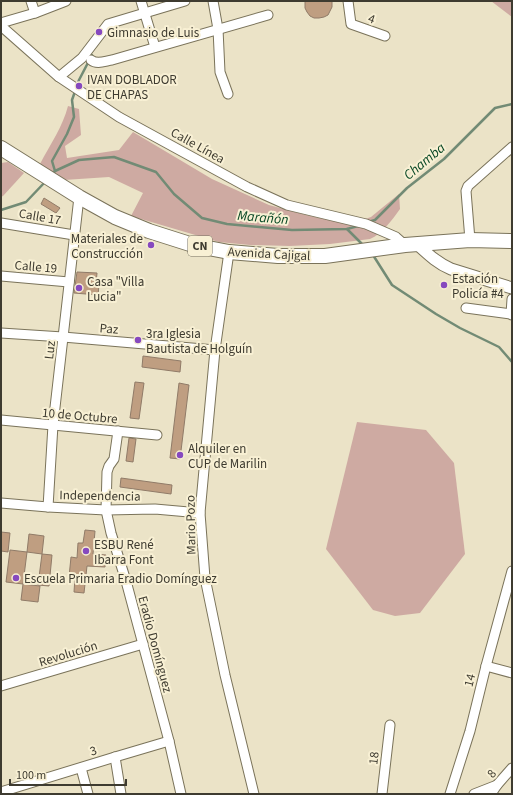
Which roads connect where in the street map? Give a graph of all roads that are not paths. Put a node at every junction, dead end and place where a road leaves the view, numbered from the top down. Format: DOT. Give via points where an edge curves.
graph roads {
  1 [pos="31,1"];
  2 [pos="66,1"];
  3 [pos="141,1"];
  4 [pos="184,1"];
  5 [pos="213,1"];
  6 [pos="348,1"];
  7 [pos="35,12"];
  8 [pos="145,13"];
  9 [pos="268,15"];
  10 [pos="1,25"];
  11 [pos="218,29"];
  12 [pos="384,36"];
  13 [pos="155,47"];
  14 [pos="91,60"];
  15 [pos="59,77"];
  16 [pos="228,94"];
  17 [pos="512,147"];
  18 [pos="1,148"];
  19 [pos="79,197"];
  20 [pos="1,223"];
  21 [pos="74,235"];
  22 [pos="470,240"];
  23 [pos="512,241"];
  24 [pos="411,245"];
  25 [pos="229,252"];
  26 [pos="1,276"];
  27 [pos="69,282"];
  28 [pos="512,288"];
  29 [pos="512,299"];
  30 [pos="466,308"];
  31 [pos="512,315"];
  32 [pos="1,332"];
  33 [pos="63,337"];
  34 [pos="215,350"];
  35 [pos="1,420"];
  36 [pos="53,425"];
  37 [pos="118,431"];
  38 [pos="157,435"];
  39 [pos="1,503"];
  40 [pos="48,507"];
  41 [pos="106,510"];
  42 [pos="200,513"];
  43 [pos="512,571"];
  44 [pos="142,644"];
  45 [pos="486,666"];
  46 [pos="512,673"];
  47 [pos="1,686"];
  48 [pos="390,725"];
  49 [pos="169,742"];
  50 [pos="115,757"];
  51 [pos="81,768"];
  52 [pos="512,768"];
  53 [pos="497,785"];
  54 [pos="20,790"];
  55 [pos="1,792"];
  56 [pos="88,794"];
  57 [pos="121,794"];
  58 [pos="181,794"];
  59 [pos="254,794"];
  60 [pos="382,794"];
  61 [pos="450,794"];
  62 [pos="474,794"];
  63 [pos="491,794"];
  1 -- 7 [label="street"];
  2 -- 7 [label="street"];
  3 -- 8 [label="street"];
  4 -- 8 [label="street"];
  5 -- 11 [label="street"];
  6 -- 12 [label="street, 4" via="351,24"];
  7 -- 10 [label="street"];
  8 -- 13 [label="street"];
  8 -- 15 [label="street" via="108,24 82,58"];
  9 -- 11 [label="street"];
  10 -- 15 [label="street, Calle Línea"];
  11 -- 13 [label="street"];
  11 -- 16 [label="street" via="220,72"];
  13 -- 14 [label="street" via="98,63"];
  15 -- 24 [label="street, Calle Línea" via="119,117 247,186 287,205 362,223"];
  17 -- 22 [label="street" via="467,188"];
  18 -- 19 [label="main road, Avenida Cajigal / CN"];
  19 -- 21 [label="street, Luz"];
  19 -- 25 [label="main road, Avenida Cajigal / CN" via="115,217 149,231 193,245"];
  20 -- 21 [label="street, Calle 17"];
  21 -- 27 [label="street, Luz"];
  22 -- 23 [label="main road, Avenida Cajigal / CN"];
  22 -- 24 [label="main road, Avenida Cajigal / CN"];
  24 -- 25 [label="main road, Avenida Cajigal / CN" via="325,256"];
  24 -- 28 [label="street" via="451,269"];
  25 -- 34 [label="street, Mario Pozo"];
  26 -- 27 [label="street, Calle 19"];
  27 -- 33 [label="street, Luz"];
  29 -- 31 [label="street"];
  30 -- 31 [label="street"];
  32 -- 33 [label="street, Paz"];
  33 -- 34 [label="street, Paz"];
  33 -- 36 [label="street, Luz"];
  34 -- 42 [label="street, Mario Pozo"];
  35 -- 36 [label="street, 10 de Octubre"];
  36 -- 37 [label="street, 10 de Octubre"];
  36 -- 40 [label="street, Luz"];
  37 -- 38 [label="street, 10 de Octubre"];
  37 -- 41 [label="street, Eradio Domínguez" via="114,459 107,472"];
  39 -- 40 [label="street, Independencia"];
  40 -- 41 [label="street, Independencia"];
  41 -- 42 [label="street, Independencia" via="155,509"];
  41 -- 44 [label="street, Eradio Domínguez"];
  42 -- 59 [label="street, Mario Pozo" via="204,578"];
  43 -- 45 [label="street, 14"];
  44 -- 47 [label="street, Revolución"];
  44 -- 49 [label="street, Eradio Domínguez"];
  45 -- 46 [label="street"];
  45 -- 61 [label="street, 14" via="470,731"];
  48 -- 60 [label="street, 18"];
  49 -- 50 [label="street, 3"];
  49 -- 58 [label="street, Eradio Domínguez"];
  50 -- 51 [label="street, 3"];
  50 -- 57 [label="street"];
  51 -- 54 [label="street, 3"];
  51 -- 56 [label="street"];
  52 -- 53 [label="street, 8"];
  53 -- 62 [label="street"];
  53 -- 63 [label="street, 8"];
  54 -- 55 [label="street, 3"];
}
